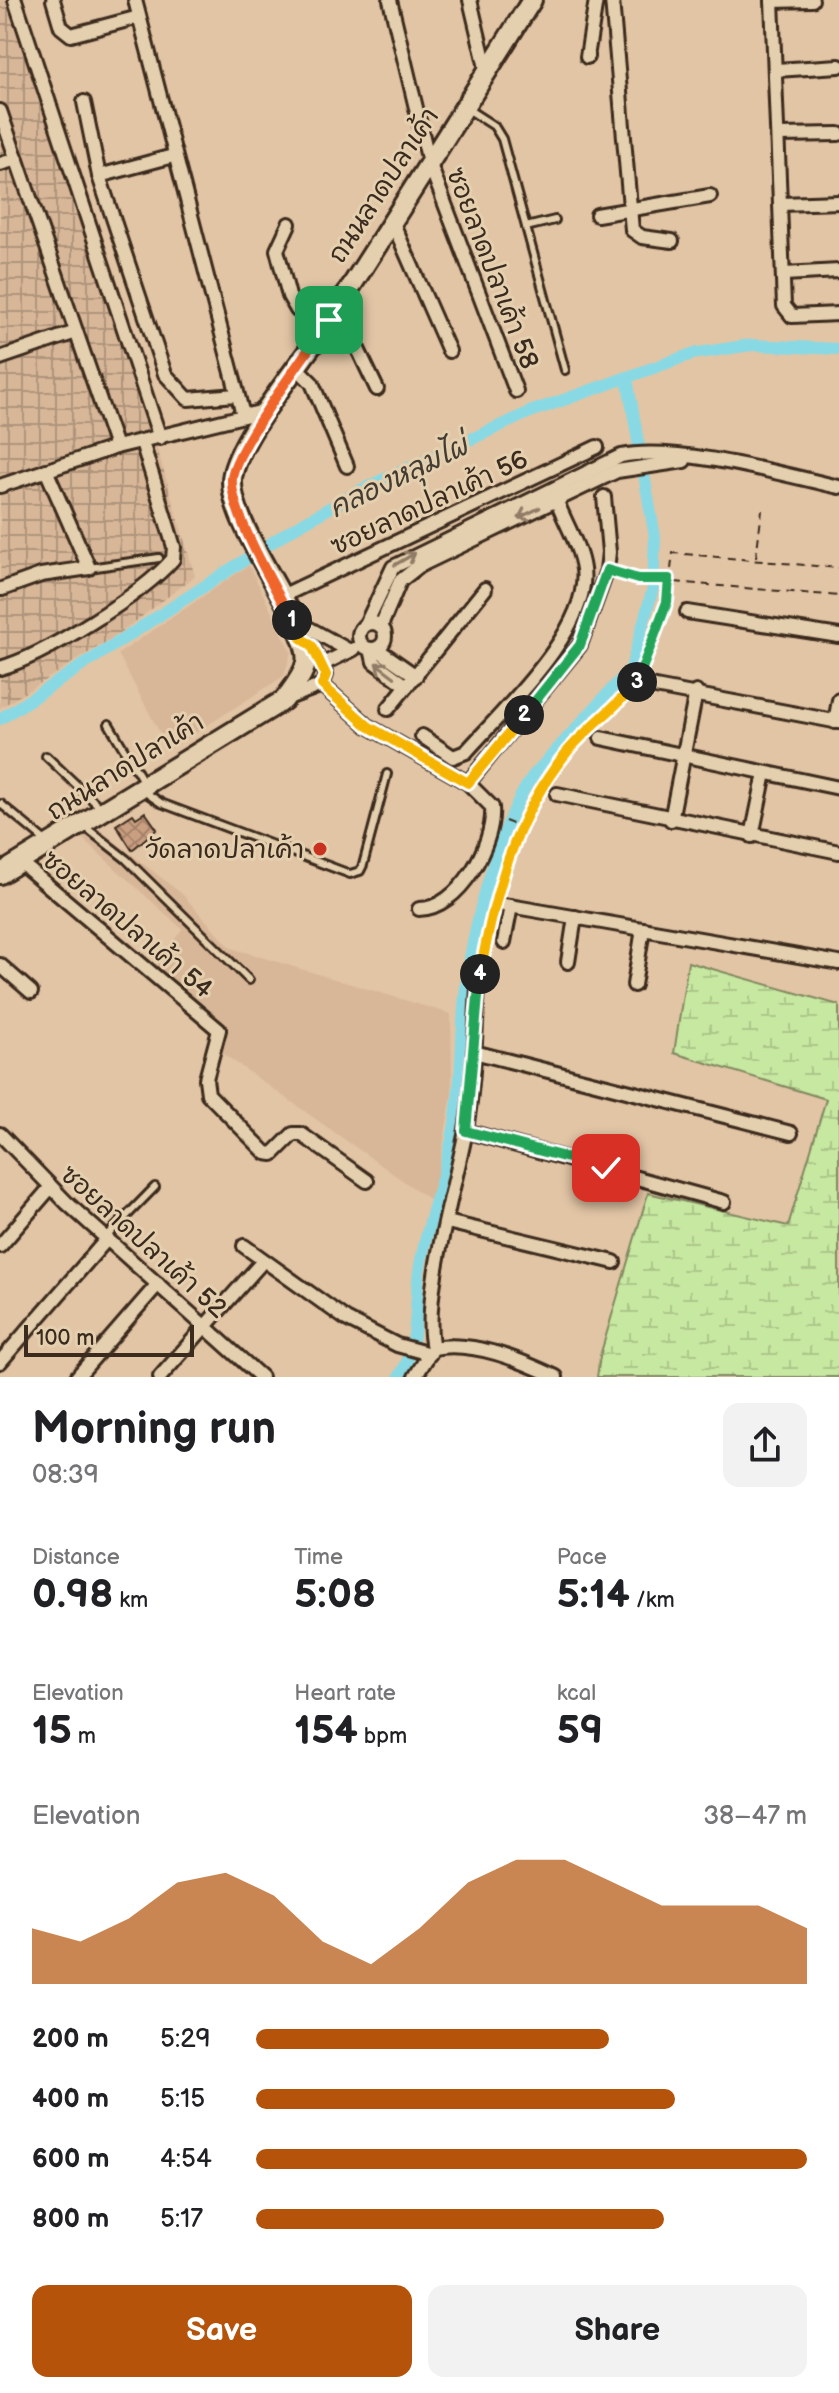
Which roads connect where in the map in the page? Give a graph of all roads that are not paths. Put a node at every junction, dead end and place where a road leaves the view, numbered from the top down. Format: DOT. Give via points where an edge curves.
graph roads {
  1 [pos="15,0"];
  2 [pos="53,0"];
  3 [pos="135,0"];
  4 [pos="390,0"];
  5 [pos="470,0"];
  6 [pos="532,0"];
  7 [pos="596,0"];
  8 [pos="612,0"];
  9 [pos="812,0"];
  10 [pos="772,1"];
  11 [pos="139,17"];
  12 [pos="587,57"];
  13 [pos="839,66"];
  14 [pos="776,70"];
  15 [pos="487,72"];
  16 [pos="84,102"];
  17 [pos="464,107"];
  18 [pos="0,111"];
  19 [pos="839,134"];
  20 [pos="779,135"];
  21 [pos="173,156"];
  22 [pos="17,159"];
  23 [pos="429,162"];
  24 [pos="0,164"];
  25 [pos="99,176"];
  26 [pos="710,196"];
  27 [pos="839,202"];
  28 [pos="781,204"];
  29 [pos="631,211"];
  30 [pos="597,215"];
  31 [pos="555,220"];
  32 [pos="392,221"];
  33 [pos="289,224"];
  34 [pos="526,227"];
  35 [pos="672,241"];
  36 [pos="839,271"];
  37 [pos="784,274"];
  38 [pos="839,314"];
  39 [pos="326,324"];
  40 [pos="76,332"];
  41 [pos="449,351"];
  42 [pos="0,358"];
  43 [pos="297,368"];
  44 [pos="565,370"];
  45 [pos="377,389"];
  46 [pos="516,391"];
  47 [pos="236,395"];
  48 [pos="268,410"];
  49 [pos="243,415"];
  50 [pos="160,438"];
  51 [pos="142,442"];
  52 [pos="116,447"];
  53 [pos="597,447"];
  54 [pos="623,462"];
  55 [pos="347,466"];
  56 [pos="46,470"];
  57 [pos="0,486"];
  58 [pos="839,487"];
  59 [pos="604,497"];
  60 [pos="556,499"];
  61 [pos="159,558"];
  62 [pos="89,568"];
  63 [pos="2,589"];
  64 [pos="485,589"];
  65 [pos="280,597"];
  66 [pos="687,612"];
  67 [pos="291,618"];
  68 [pos="366,624"];
  69 [pos="381,626"];
  70 [pos="839,636"];
  71 [pos="301,638"];
  72 [pos="365,648"];
  73 [pos="321,665"];
  74 [pos="0,668"];
  75 [pos="411,681"];
  76 [pos="322,685"];
  77 [pos="650,686"];
  78 [pos="696,692"];
  79 [pos="284,700"];
  80 [pos="839,700"];
  81 [pos="388,709"];
  82 [pos="837,722"];
  83 [pos="109,724"];
  84 [pos="422,736"];
  85 [pos="601,738"];
  86 [pos="46,756"];
  87 [pos="683,756"];
  88 [pos="765,773"];
  89 [pos="387,774"];
  90 [pos="468,783"];
  91 [pos="142,786"];
  92 [pos="839,788"];
  93 [pos="557,794"];
  94 [pos="1,804"];
  95 [pos="103,810"];
  96 [pos="671,820"];
  97 [pos="81,824"];
  98 [pos="752,836"];
  99 [pos="49,844"];
  100 [pos="839,852"];
  101 [pos="20,862"];
  102 [pos="0,874"];
  103 [pos="419,909"];
  104 [pos="575,917"];
  105 [pos="643,929"];
  106 [pos="504,942"];
  107 [pos="568,962"];
  108 [pos="839,963"];
  109 [pos="0,965"];
  110 [pos="249,980"];
  111 [pos="634,985"];
  112 [pos="478,987"];
  113 [pos="31,992"];
  114 [pos="474,1052"];
  115 [pos="466,1131"];
  116 [pos="791,1133"];
  117 [pos="0,1134"];
  118 [pos="367,1181"];
  119 [pos="155,1187"];
  120 [pos="50,1188"];
  121 [pos="724,1202"];
  122 [pos="447,1222"];
  123 [pos="106,1239"];
  124 [pos="0,1246"];
  125 [pos="244,1246"];
  126 [pos="263,1261"];
  127 [pos="614,1262"];
  128 [pos="158,1284"];
  129 [pos="207,1328"];
  130 [pos="429,1351"];
  131 [pos="0,1362"];
  132 [pos="256,1375"];
  133 [pos="77,1377"];
  134 [pos="160,1377"];
  135 [pos="415,1377"];
  136 [pos="556,1377"];
  1 -- 50 [label="street"];
  2 -- 11 [label="street" via="61,27 71,35"];
  3 -- 11 [label="street"];
  4 -- 23 [label="street, ซอยลาดปลาเค้า 58"];
  5 -- 15 [label="street"];
  6 -- 15 [label="main road, ถนนลาดปลาเค้า"];
  7 -- 12 [label="street"];
  8 -- 29 [label="street"];
  9 -- 10 [label="street"];
  10 -- 14 [label="street"];
  11 -- 21 [label="street"];
  13 -- 14 [label="street"];
  14 -- 20 [label="street"];
  15 -- 17 [label="main road, ถนนลาดปลาเค้า"];
  16 -- 25 [label="street"];
  17 -- 23 [label="main road, ถนนลาดปลาเค้า"];
  17 -- 34 [label="lane" via="498,132"];
  18 -- 22 [label="street"];
  19 -- 20 [label="street"];
  20 -- 28 [label="street"];
  21 -- 25 [label="street"];
  21 -- 47 [label="street"];
  22 -- 24 [label="street"];
  22 -- 40 [label="street"];
  23 -- 32 [label="main road, ถนนลาดปลาเค้า"];
  23 -- 46 [label="street, ซอยลาดปลาเค้า 58"];
  25 -- 47 [label="street" via="165,374 188,399"];
  26 -- 29 [label="street"];
  27 -- 28 [label="street"];
  28 -- 37 [label="street"];
  29 -- 30 [label="street"];
  29 -- 35 [label="street" via="637,236"];
  31 -- 34 [label="lane"];
  32 -- 39 [label="main road, ถนนลาดปลาเค้า"];
  32 -- 41 [label="street"];
  33 -- 39 [label="street" via="277,250 289,296 297,310"];
  34 -- 44 [label="lane"];
  36 -- 37 [label="street"];
  37 -- 38 [label="street" via="789,315"];
  39 -- 43 [label="main road, ถนนลาดปลาเค้า"];
  39 -- 45 [label="street" via="356,345"];
  40 -- 42 [label="street"];
  40 -- 52 [label="street"];
  43 -- 48 [label="main road, ถนนลาดปลาเค้า"];
  43 -- 55 [label="street" via="312,383"];
  47 -- 49 [label="street"];
  48 -- 49 [label="street"];
  48 -- 65 [label="main road, ถนนลาดปลาเค้า" via="232,477 236,502"];
  49 -- 50 [label="street"];
  50 -- 51 [label="street"];
  51 -- 52 [label="street"];
  51 -- 74 [label="street" via="174,547 173,559 96,618 19,663"];
  52 -- 56 [label="street"];
  53 -- 65 [label="street, ซอยลาดปลาเค้า 56"];
  54 -- 58 [label="street" via="699,460"];
  54 -- 60 [label="street"];
  68 -- 54 [label="street, one-way" via="393,567"];
  56 -- 57 [label="street"];
  56 -- 62 [label="street"];
  59 -- 90 [label="street" via="607,570 573,657"];
  60 -- 69 [label="street, one-way" via="419,566 400,581"];
  60 -- 84 [label="street" via="583,568 565,639 466,752 453,757"];
  61 -- 62 [label="lane"];
  62 -- 63 [label="street" via="41,575"];
  64 -- 75 [label="street"];
  65 -- 67 [label="main road, ถนนลาดปลาเค้า"];
  66 -- 70 [label="street"];
  67 -- 71 [label="main road, ถนนลาดปลาเค้า"];
  67 -- 72 [label="street"];
  68 -- 69 [label="street"];
  68 -- 72 [label="street" via="359,634"];
  69 -- 72 [label="street" via="386,638"];
  71 -- 73 [label="street" via="312,646"];
  71 -- 79 [label="main road, ถนนลาดปลาเค้า" via="306,666"];
  72 -- 73 [label="street"];
  72 -- 75 [label="street"];
  73 -- 76 [label="street" via="326,675"];
  75 -- 81 [label="street"];
  76 -- 79 [label="street"];
  76 -- 90 [label="street" via="368,726"];
  77 -- 78 [label="street"];
  78 -- 82 [label="street"];
  78 -- 87 [label="street"];
  79 -- 91 [label="main road, ถนนลาดปลาเค้า"];
  80 -- 82 [label="street"];
  83 -- 91 [label="lane"];
  85 -- 87 [label="street"];
  86 -- 95 [label="lane"];
  87 -- 88 [label="street"];
  87 -- 96 [label="street"];
  88 -- 92 [label="street"];
  88 -- 98 [label="street"];
  89 -- 91 [label="lane" via="363,865 350,874 161,803"];
  90 -- 103 [label="street" via="492,807 477,862 447,902"];
  91 -- 95 [label="main road, ถนนลาดปลาเค้า"];
  93 -- 96 [label="street"];
  94 -- 99 [label="lane"];
  95 -- 97 [label="main road, ถนนลาดปลาเค้า"];
  96 -- 98 [label="street"];
  97 -- 99 [label="main road, ถนนลาดปลาเค้า"];
  97 -- 110 [label="lane" via="126,859"];
  98 -- 100 [label="street"];
  99 -- 101 [label="main road, ถนนลาดปลาเค้า"];
  101 -- 102 [label="main road, ถนนลาดปลาเค้า"];
  101 -- 118 [label="street, ซอยลาดปลาเค้า 54" via="219,1030 206,1079 208,1094 266,1153 273,1154 293,1134 301,1134"];
  104 -- 105 [label="street"];
  104 -- 106 [label="street" via="502,905"];
  104 -- 107 [label="street"];
  105 -- 108 [label="street"];
  105 -- 111 [label="street"];
  109 -- 113 [label="street"];
  112 -- 114 [label="street"];
  114 -- 115 [label="street"];
  114 -- 116 [label="street"];
  115 -- 121 [label="street"];
  115 -- 122 [label="street"];
  117 -- 120 [label="street, ซอยลาดปลาเค้า 52"];
  119 -- 123 [label="lane"];
  120 -- 123 [label="street, ซอยลาดปลาเค้า 52"];
  120 -- 124 [label="street"];
  122 -- 127 [label="street"];
  122 -- 130 [label="street"];
  123 -- 128 [label="street, ซอยลาดปลาเค้า 52"];
  123 -- 131 [label="street"];
  125 -- 126 [label="street"];
  126 -- 129 [label="street"];
  126 -- 130 [label="street" via="346,1319 397,1345"];
  128 -- 129 [label="street, ซอยลาดปลาเค้า 52"];
  128 -- 133 [label="street"];
  129 -- 132 [label="street, ซอยลาดปลาเค้า 52"];
  129 -- 134 [label="street"];
  130 -- 135 [label="street"];
  130 -- 136 [label="street" via="453,1344"];
}
